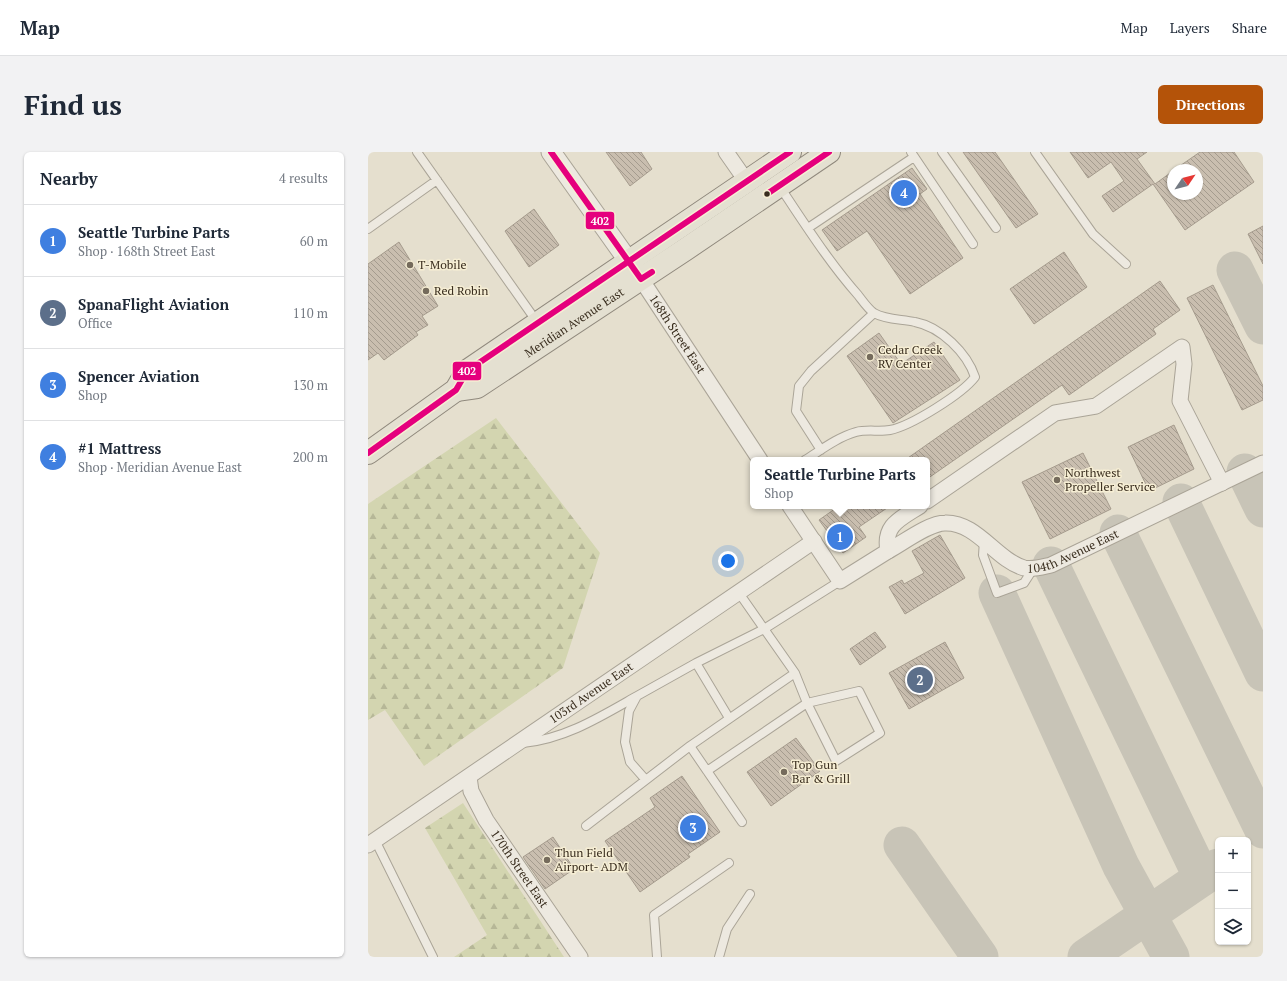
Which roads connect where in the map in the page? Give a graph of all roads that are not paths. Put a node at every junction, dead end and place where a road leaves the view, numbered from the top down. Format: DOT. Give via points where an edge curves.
graph roads {
  1 [pos="417,152"];
  2 [pos="551,152"];
  3 [pos="726,152"];
  4 [pos="790,152"];
  5 [pos="829,152"];
  6 [pos="942,152"];
  7 [pos="1035,152"];
  8 [pos="913,155"];
  9 [pos="437,180"];
  10 [pos="747,182"];
  11 [pos="779,186"];
  12 [pos="808,228"];
  13 [pos="996,228"];
  14 [pos="368,229"];
  15 [pos="973,244"];
  16 [pos="629,262"];
  17 [pos="1126,264"];
  18 [pos="641,279"];
  19 [pos="874,313"];
  20 [pos="537,323"];
  21 [pos="456,390"];
  22 [pos="370,450"];
  23 [pos="822,450"];
  24 [pos="758,457"];
  25 [pos="810,457"];
  26 [pos="1263,463"];
  27 [pos="1222,483"];
  28 [pos="930,499"];
  29 [pos="792,509"];
  30 [pos="916,509"];
  31 [pos="814,541"];
  32 [pos="984,541"];
  33 [pos="888,551"];
  34 [pos="1033,569"];
  35 [pos="840,581"];
  36 [pos="739,593"];
  37 [pos="764,629"];
  38 [pos="696,664"];
  39 [pos="794,673"];
  40 [pos="637,696"];
  41 [pos="807,703"];
  42 [pos="729,718"];
  43 [pos="517,744"];
  44 [pos="690,746"];
  45 [pos="707,771"];
  46 [pos="469,776"];
  47 [pos="645,779"];
  48 [pos="742,822"];
  49 [pos="586,826"];
  50 [pos="372,843"];
  51 [pos="729,863"];
  52 [pos="750,894"];
  53 [pos="433,957"];
  54 [pos="580,957"];
  55 [pos="657,957"];
  56 [pos="719,957"];
  1 -- 9 [label="lane"];
  2 -- 16 [label="street, 168th Street East"];
  3 -- 10 [label="street"];
  4 -- 10 [label="main road, Meridian Avenue East"];
  5 -- 11 [label="main road, Meridian Avenue East"];
  6 -- 13 [label="lane"];
  7 -- 17 [label="lane" via="1094,234"];
  8 -- 12 [label="lane"];
  8 -- 15 [label="lane"];
  9 -- 14 [label="lane"];
  9 -- 20 [label="lane"];
  10 -- 16 [label="main road, Meridian Avenue East"];
  11 -- 12 [label="lane"];
  11 -- 18 [label="main road, Meridian Avenue East"];
  12 -- 19 [label="lane" via="835,269"];
  16 -- 18 [label="street, 168th Street East"];
  16 -- 20 [label="main road, Meridian Avenue East"];
  18 -- 21 [label="main road, Meridian Avenue East" via="477,387"];
  18 -- 24 [label="street, 168th Street East"];
  19 -- 23 [label="lane" via="811,371 799,386 796,411"];
  19 -- 23 [label="lane" via="917,322 947,337 973,370 975,377 969,385 903,426 890,430 857,431"];
  20 -- 21 [label="main road, Meridian Avenue East" via="467,371"];
  21 -- 22 [label="main road, Meridian Avenue East"];
  23 -- 25 [label="lane"];
  26 -- 27 [label="street, 104th Avenue East"];
  27 -- 28 [label="street" via="1180,401 1184,364 1182,347 1096,406 1055,413"];
  27 -- 34 [label="street, 104th Avenue East" via="1051,565"];
  29 -- 31 [label="street"];
  30 -- 33 [label="street" via="887,533"];
  31 -- 35 [label="street"];
  31 -- 36 [label="street, 103rd Avenue East"];
  32 -- 33 [label="street, 104th Avenue East" via="958,524 945,522 934,525"];
  32 -- 34 [label="street, 104th Avenue East" via="1011,562"];
  32 -- 34 [label="lane" via="982,555 997,593 1024,584"];
  33 -- 35 [label="street, 104th Avenue East"];
  35 -- 37 [label="lane"];
  36 -- 37 [label="lane"];
  36 -- 43 [label="street, 103rd Avenue East"];
  37 -- 38 [label="lane"];
  37 -- 39 [label="lane"];
  38 -- 40 [label="lane"];
  38 -- 42 [label="lane"];
  39 -- 41 [label="lane"];
  39 -- 42 [label="lane"];
  40 -- 43 [label="lane" via="576,730 540,741"];
  40 -- 47 [label="lane" via="629,711 625,742 630,762"];
  41 -- 41 [label="lane" via="836,761 880,733 859,691"];
  41 -- 45 [label="lane"];
  42 -- 44 [label="lane"];
  43 -- 46 [label="street, 103rd Avenue East"];
  44 -- 45 [label="lane"];
  44 -- 47 [label="lane"];
  45 -- 48 [label="lane"];
  46 -- 50 [label="street, 103rd Avenue East"];
  46 -- 54 [label="street, 170th Street East" via="471,791 486,820"];
  47 -- 49 [label="lane"];
  50 -- 53 [label="lane"];
  51 -- 55 [label="lane" via="654,915"];
  52 -- 56 [label="lane" via="727,929"];
}
